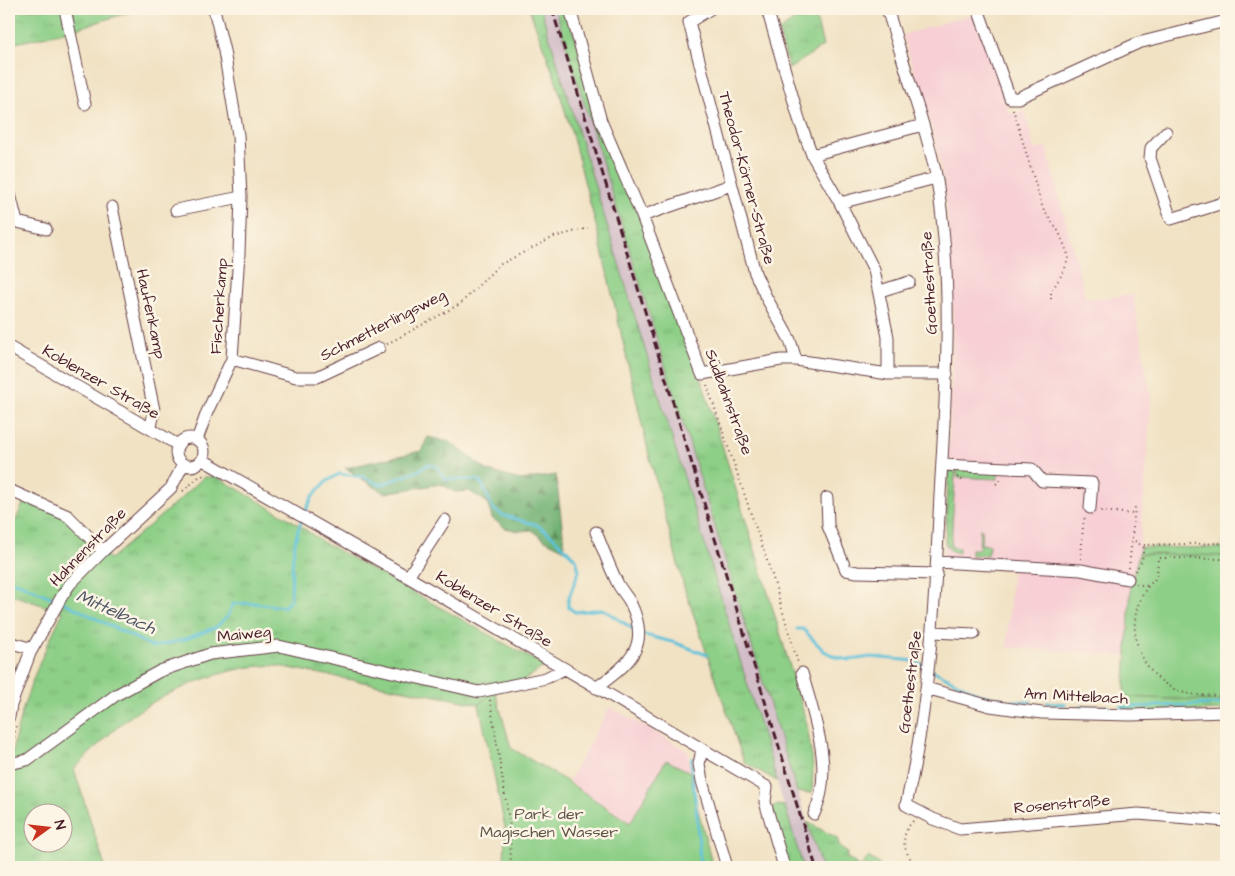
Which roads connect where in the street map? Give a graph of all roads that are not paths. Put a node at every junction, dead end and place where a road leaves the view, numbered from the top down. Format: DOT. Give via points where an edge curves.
graph roads {
  1 [pos="65,9"];
  2 [pos="214,9"];
  3 [pos="570,9"];
  4 [pos="710,9"];
  5 [pos="767,9"];
  6 [pos="887,9"];
  7 [pos="978,9"];
  8 [pos="1226,21"];
  9 [pos="85,104"];
  10 [pos="923,125"];
  11 [pos="1166,132"];
  12 [pos="812,155"];
  13 [pos="936,178"];
  14 [pos="731,185"];
  15 [pos="9,190"];
  16 [pos="241,197"];
  17 [pos="1226,202"];
  18 [pos="840,203"];
  19 [pos="112,207"];
  20 [pos="176,210"];
  21 [pos="642,216"];
  22 [pos="46,228"];
  23 [pos="910,282"];
  24 [pos="880,291"];
  25 [pos="9,347"];
  26 [pos="379,348"];
  27 [pos="232,359"];
  28 [pos="796,360"];
  29 [pos="888,374"];
  30 [pos="947,374"];
  31 [pos="151,428"];
  32 [pos="198,440"];
  33 [pos="178,445"];
  34 [pos="203,460"];
  35 [pos="183,465"];
  36 [pos="942,465"];
  37 [pos="9,490"];
  38 [pos="826,498"];
  39 [pos="1090,508"];
  40 [pos="445,520"];
  41 [pos="596,532"];
  42 [pos="103,551"];
  43 [pos="937,562"];
  44 [pos="937,574"];
  45 [pos="408,577"];
  46 [pos="1128,579"];
  47 [pos="933,632"];
  48 [pos="974,634"];
  49 [pos="9,642"];
  50 [pos="32,649"];
  51 [pos="564,669"];
  52 [pos="802,673"];
  53 [pos="596,688"];
  54 [pos="926,688"];
  55 [pos="1226,712"];
  56 [pos="9,716"];
  57 [pos="702,749"];
  58 [pos="9,764"];
  59 [pos="906,805"];
  60 [pos="814,814"];
  61 [pos="1226,821"];
  62 [pos="727,867"];
  63 [pos="784,867"];
  1 -- 9 [label="street"];
  2 -- 16 [label="street, Fischerkamp" via="238,135"];
  3 -- 21 [label="street, Südbahnstraße" via="601,121"];
  4 -- 14 [label="street, Theodor-Körner-Straße" via="689,22"];
  5 -- 12 [label="street"];
  6 -- 10 [label="street, Goethestraße"];
  7 -- 8 [label="street" via="1014,98 1138,43"];
  10 -- 12 [label="street"];
  10 -- 13 [label="street, Goethestraße"];
  11 -- 17 [label="street" via="1151,148 1150,158 1171,219"];
  12 -- 18 [label="street"];
  13 -- 18 [label="street"];
  13 -- 30 [label="street, Goethestraße" via="948,287"];
  14 -- 21 [label="street"];
  14 -- 28 [label="street, Theodor-Körner-Straße" via="755,273 790,340"];
  15 -- 22 [label="street" via="18,222"];
  16 -- 20 [label="street"];
  16 -- 27 [label="street, Fischerkamp"];
  18 -- 24 [label="street" via="874,270"];
  19 -- 31 [label="street, Haufenkamp" via="154,410"];
  21 -- 28 [label="street, Südbahnstraße" via="702,374"];
  23 -- 24 [label="street"];
  24 -- 29 [label="street" via="888,337"];
  25 -- 31 [label="street, Koblenzer Straße"];
  26 -- 27 [label="street, Schmetterlingsweg" via="317,377 296,377"];
  27 -- 32 [label="street, Fischerkamp" via="207,412"];
  28 -- 29 [label="street"];
  29 -- 30 [label="street"];
  30 -- 36 [label="street, Goethestraße"];
  31 -- 33 [label="street, Koblenzer Straße"];
  32 -- 33 [label="street" via="184,439"];
  32 -- 34 [label="street" via="205,451"];
  33 -- 35 [label="street" via="176,454"];
  34 -- 35 [label="street" via="196,466"];
  34 -- 45 [label="street, Koblenzer Straße"];
  35 -- 42 [label="street, Hahnenstraße" via="171,488"];
  36 -- 39 [label="street" via="1032,469 1042,481 1092,483"];
  36 -- 43 [label="street, Goethestraße"];
  37 -- 42 [label="street" via="68,516"];
  38 -- 44 [label="street" via="828,526 846,570"];
  40 -- 45 [label="street"];
  41 -- 53 [label="street" via="640,628 638,644 623,667"];
  42 -- 50 [label="street, Hahnenstraße" via="70,584"];
  43 -- 44 [label="street, Goethestraße"];
  43 -- 46 [label="street" via="1081,570"];
  44 -- 47 [label="street, Goethestraße"];
  45 -- 51 [label="street, Koblenzer Straße"];
  47 -- 48 [label="street"];
  47 -- 54 [label="street, Goethestraße"];
  49 -- 50 [label="street"];
  50 -- 56 [label="street, Hahnenstraße"];
  51 -- 53 [label="street, Koblenzer Straße"];
  51 -- 58 [label="street, Maiweg" via="546,678 479,692 279,646 210,654 160,671 125,690 28,760"];
  52 -- 60 [label="street" via="821,751 823,783"];
  53 -- 57 [label="street, Koblenzer Straße"];
  54 -- 55 [label="street, Am Mittelbach" via="990,706 1042,713"];
  54 -- 59 [label="street, Goethestraße"];
  57 -- 62 [label="street" via="699,764 702,781"];
  57 -- 63 [label="street, Koblenzer Straße" via="768,787 764,802"];
  59 -- 61 [label="street, Rosenstraße" via="960,829 1138,814"];
}
